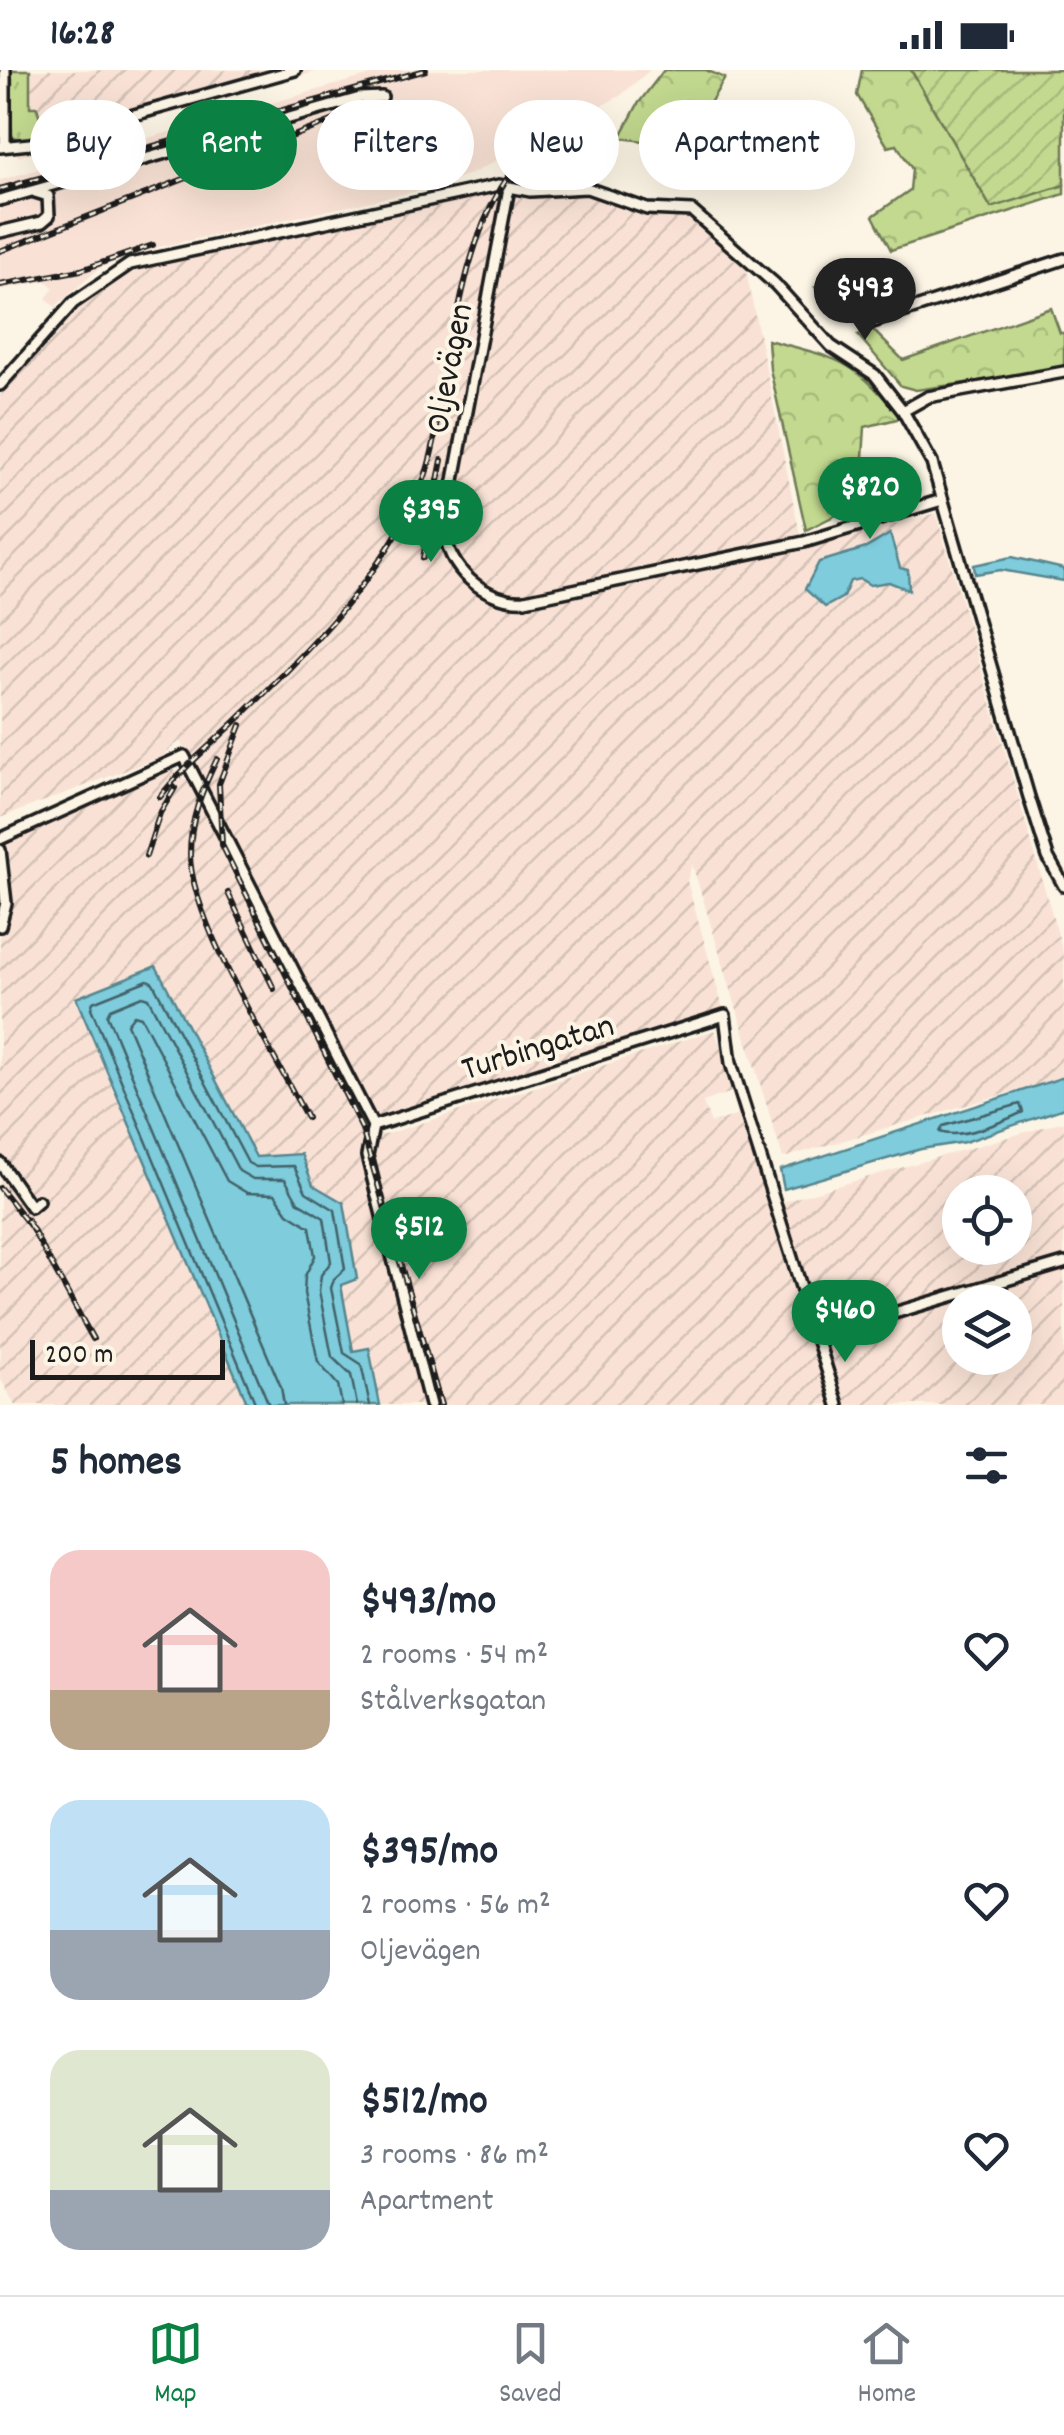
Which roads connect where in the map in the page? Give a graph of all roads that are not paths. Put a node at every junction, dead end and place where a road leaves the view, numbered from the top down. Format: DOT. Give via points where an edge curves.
graph roads {
  1 [pos="6,70"];
  2 [pos="295,70"];
  3 [pos="382,97"];
  4 [pos="3,147"];
  5 [pos="494,187"];
  6 [pos="510,190"];
  7 [pos="520,190"];
  8 [pos="558,190"];
  9 [pos="593,190"];
  10 [pos="32,191"];
  11 [pos="0,200"];
  12 [pos="0,232"];
  13 [pos="1064,259"];
  14 [pos="870,323"];
  15 [pos="1064,372"];
  16 [pos="0,385"];
  17 [pos="903,411"];
  18 [pos="942,500"];
  19 [pos="0,839"];
  20 [pos="0,850"];
  21 [pos="1064,886"];
  22 [pos="0,926"];
  23 [pos="373,1126"];
  24 [pos="0,1163"];
  25 [pos="35,1207"];
  26 [pos="1064,1263"];
  27 [pos="816,1336"];
  28 [pos="430,1405"];
  29 [pos="838,1405"];
  1 -- 4 [label="street"];
  2 -- 4 [label="street"];
  3 -- 10 [label="street"];
  5 -- 16 [label="street" via="130,264 73,304"];
  6 -- 18 [label="street, Oljevägen" via="444,528 454,566 511,601 788,545"];
  7 -- 8 [label="street"];
  9 -- 17 [label="street" via="647,208 692,210 775,284 831,346 876,376"];
  10 -- 11 [label="street"];
  10 -- 12 [label="street" via="48,196 49,216"];
  13 -- 14 [label="street"];
  15 -- 17 [label="street" via="928,397"];
  17 -- 18 [label="street" via="932,463"];
  18 -- 21 [label="street" via="1029,797"];
  19 -- 23 [label="street" via="184,756"];
  20 -- 22 [label="street" via="6,903"];
  23 -- 27 [label="street, Turbingatan" via="725,1015 731,1063"];
  23 -- 28 [label="street" via="368,1156"];
  24 -- 25 [label="street"];
  26 -- 27 [label="street"];
  27 -- 29 [label="street, Turbingatan"];
}
